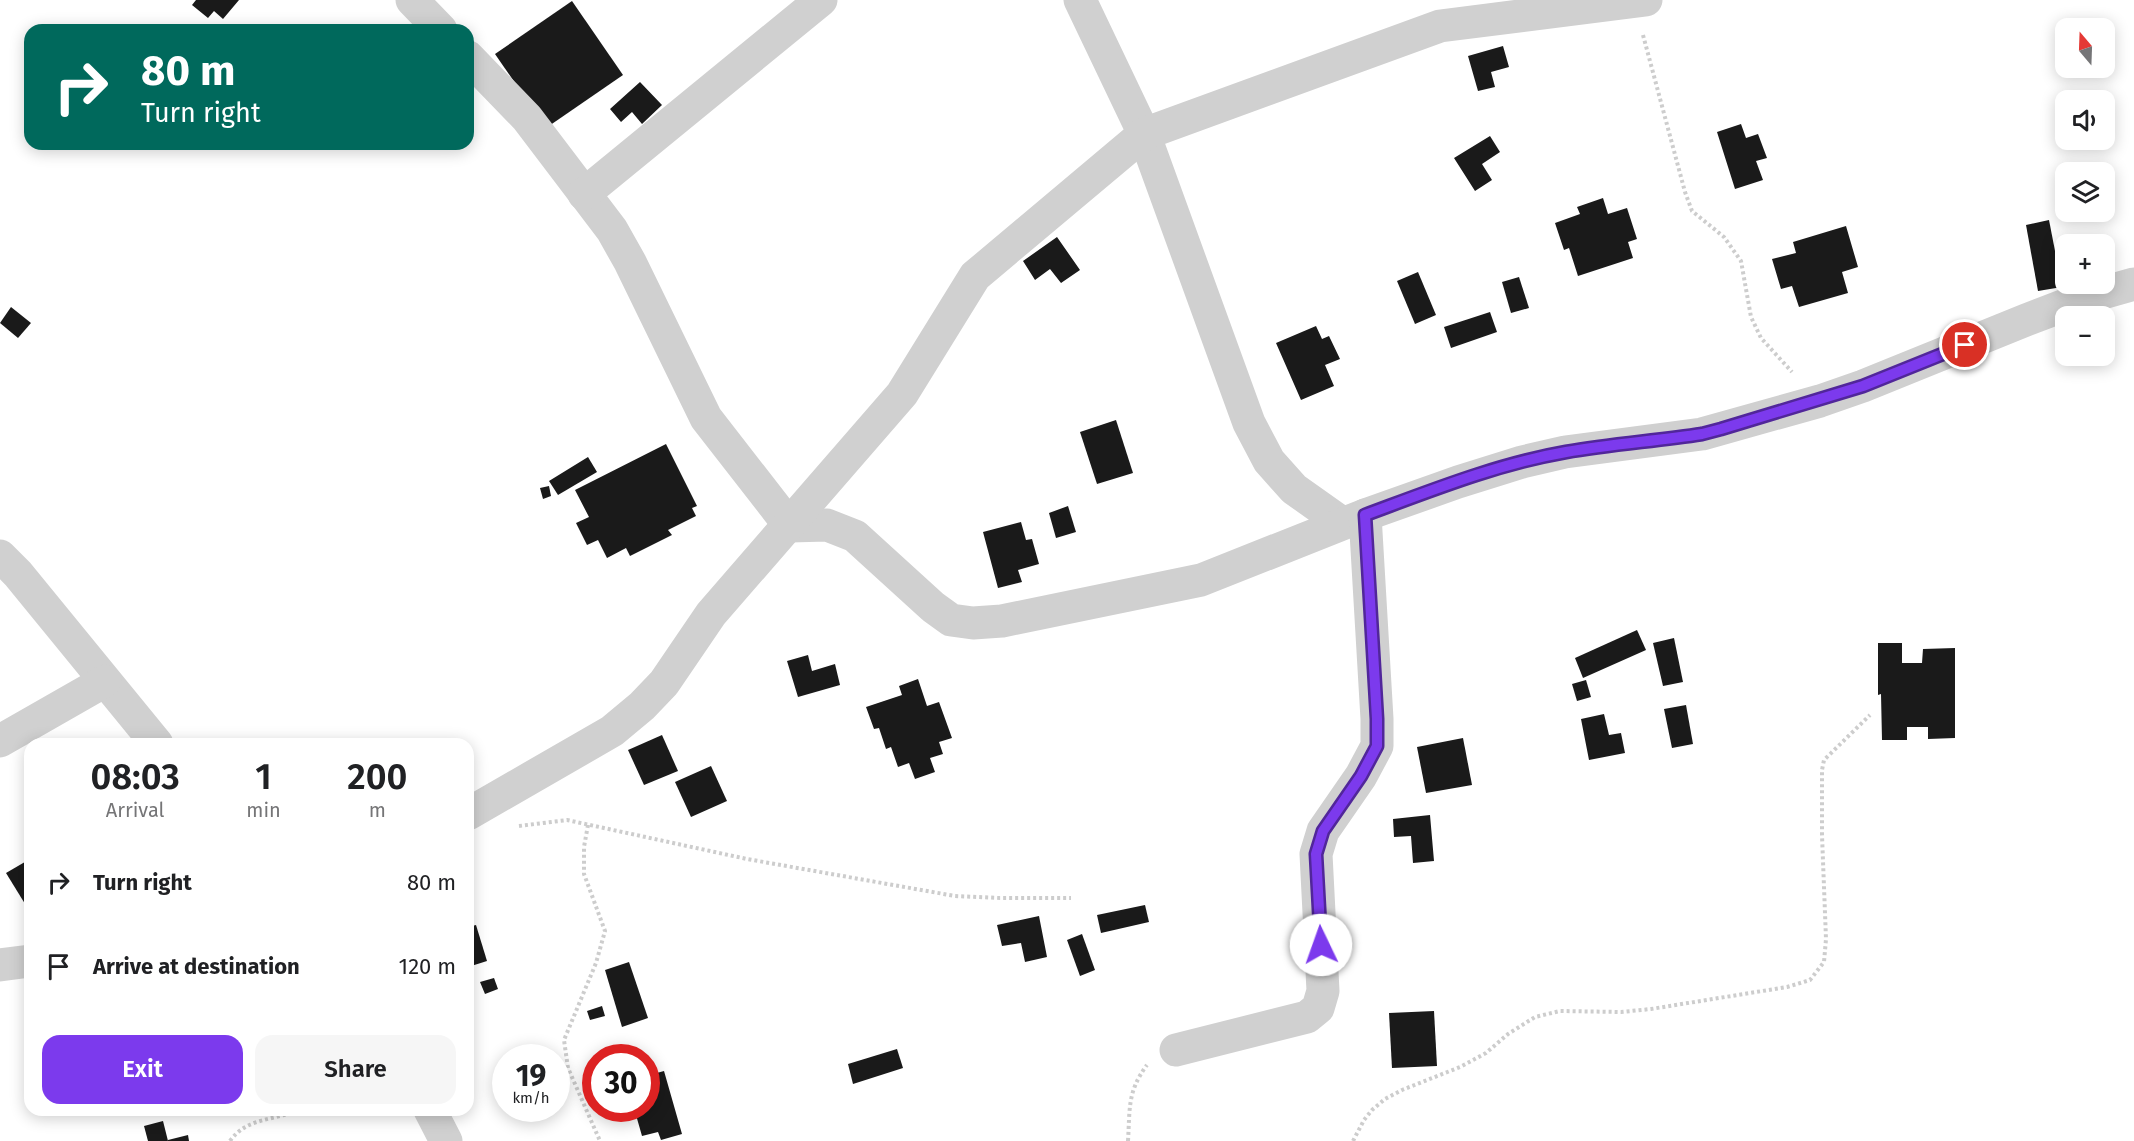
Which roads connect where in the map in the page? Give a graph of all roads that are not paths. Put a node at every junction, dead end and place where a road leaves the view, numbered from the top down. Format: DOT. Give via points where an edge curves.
graph roads {
  1 [pos="412,0"];
  2 [pos="821,0"];
  3 [pos="1080,0"];
  4 [pos="1640,1"];
  5 [pos="435,24"];
  6 [pos="474,63"];
  7 [pos="1144,134"];
  8 [pos="584,194"];
  9 [pos="2134,284"];
  10 [pos="1353,519"];
  11 [pos="790,526"];
  12 [pos="0,556"];
  13 [pos="105,681"];
  14 [pos="152,738"];
  15 [pos="0,741"];
  16 [pos="474,811"];
  17 [pos="24,962"];
  18 [pos="0,965"];
  19 [pos="1176,1050"];
  20 [pos="433,1116"];
  21 [pos="446,1141"];
  1 -- 5 [label="street"];
  2 -- 8 [label="street"];
  3 -- 7 [label="street"];
  4 -- 7 [label="street" via="1440,26"];
  6 -- 8 [label="street" via="527,118"];
  7 -- 10 [label="street" via="1249,423 1269,461 1294,489"];
  7 -- 11 [label="street" via="975,276 902,394"];
  8 -- 11 [label="street" via="612,230 630,262 706,418"];
  9 -- 10 [label="street" via="2081,299 1820,401 1702,434 1565,452 1522,462"];
  10 -- 11 [label="street" via="1201,580 1024,617 973,623 951,620 933,607 855,536 827,525"];
  10 -- 19 [label="street" via="1377,746 1323,831 1316,854 1323,991 1318,1008 1307,1017"];
  11 -- 16 [label="street" via="711,614 664,683 642,706 612,731"];
  12 -- 13 [label="street"];
  13 -- 14 [label="street"];
  13 -- 15 [label="street"];
  17 -- 18 [label="street"];
  20 -- 21 [label="street"];
}
